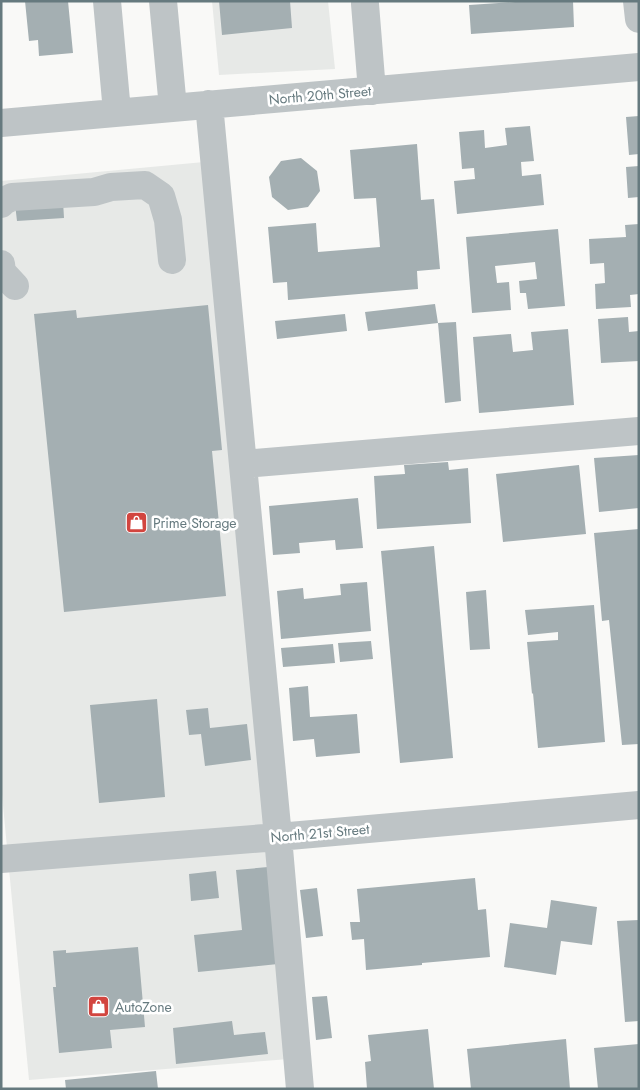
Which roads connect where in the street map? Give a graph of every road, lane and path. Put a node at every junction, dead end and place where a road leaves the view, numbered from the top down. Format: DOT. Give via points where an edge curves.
graph roads {
  1 [pos="107,1"];
  2 [pos="163,1"];
  3 [pos="637,1"];
  4 [pos="365,4"];
  5 [pos="639,19"];
  6 [pos="639,67"];
  7 [pos="372,91"];
  8 [pos="209,104"];
  9 [pos="173,108"];
  10 [pos="117,112"];
  11 [pos="1,123"];
  12 [pos="1,204"];
  13 [pos="172,260"];
  14 [pos="639,431"];
  15 [pos="243,464"];
  16 [pos="639,805"];
  17 [pos="278,837"];
  18 [pos="1,859"];
  19 [pos="300,1089"];
  1 -- 10 [label="street"];
  2 -- 9 [label="street"];
  3 -- 5 [label="street"];
  4 -- 7 [label="street"];
  6 -- 7 [label="street, North 20th Street"];
  7 -- 8 [label="street, North 20th Street"];
  8 -- 9 [label="street, North 20th Street"];
  8 -- 15 [label="street"];
  9 -- 10 [label="street, North 20th Street"];
  10 -- 11 [label="street, North 20th Street"];
  12 -- 13 [label="street" via="12,197 144,185 161,196 168,220"];
  14 -- 15 [label="street"];
  15 -- 17 [label="street"];
  16 -- 17 [label="street, North 21st Street"];
  17 -- 18 [label="street, North 21st Street"];
  17 -- 19 [label="street"];
}
